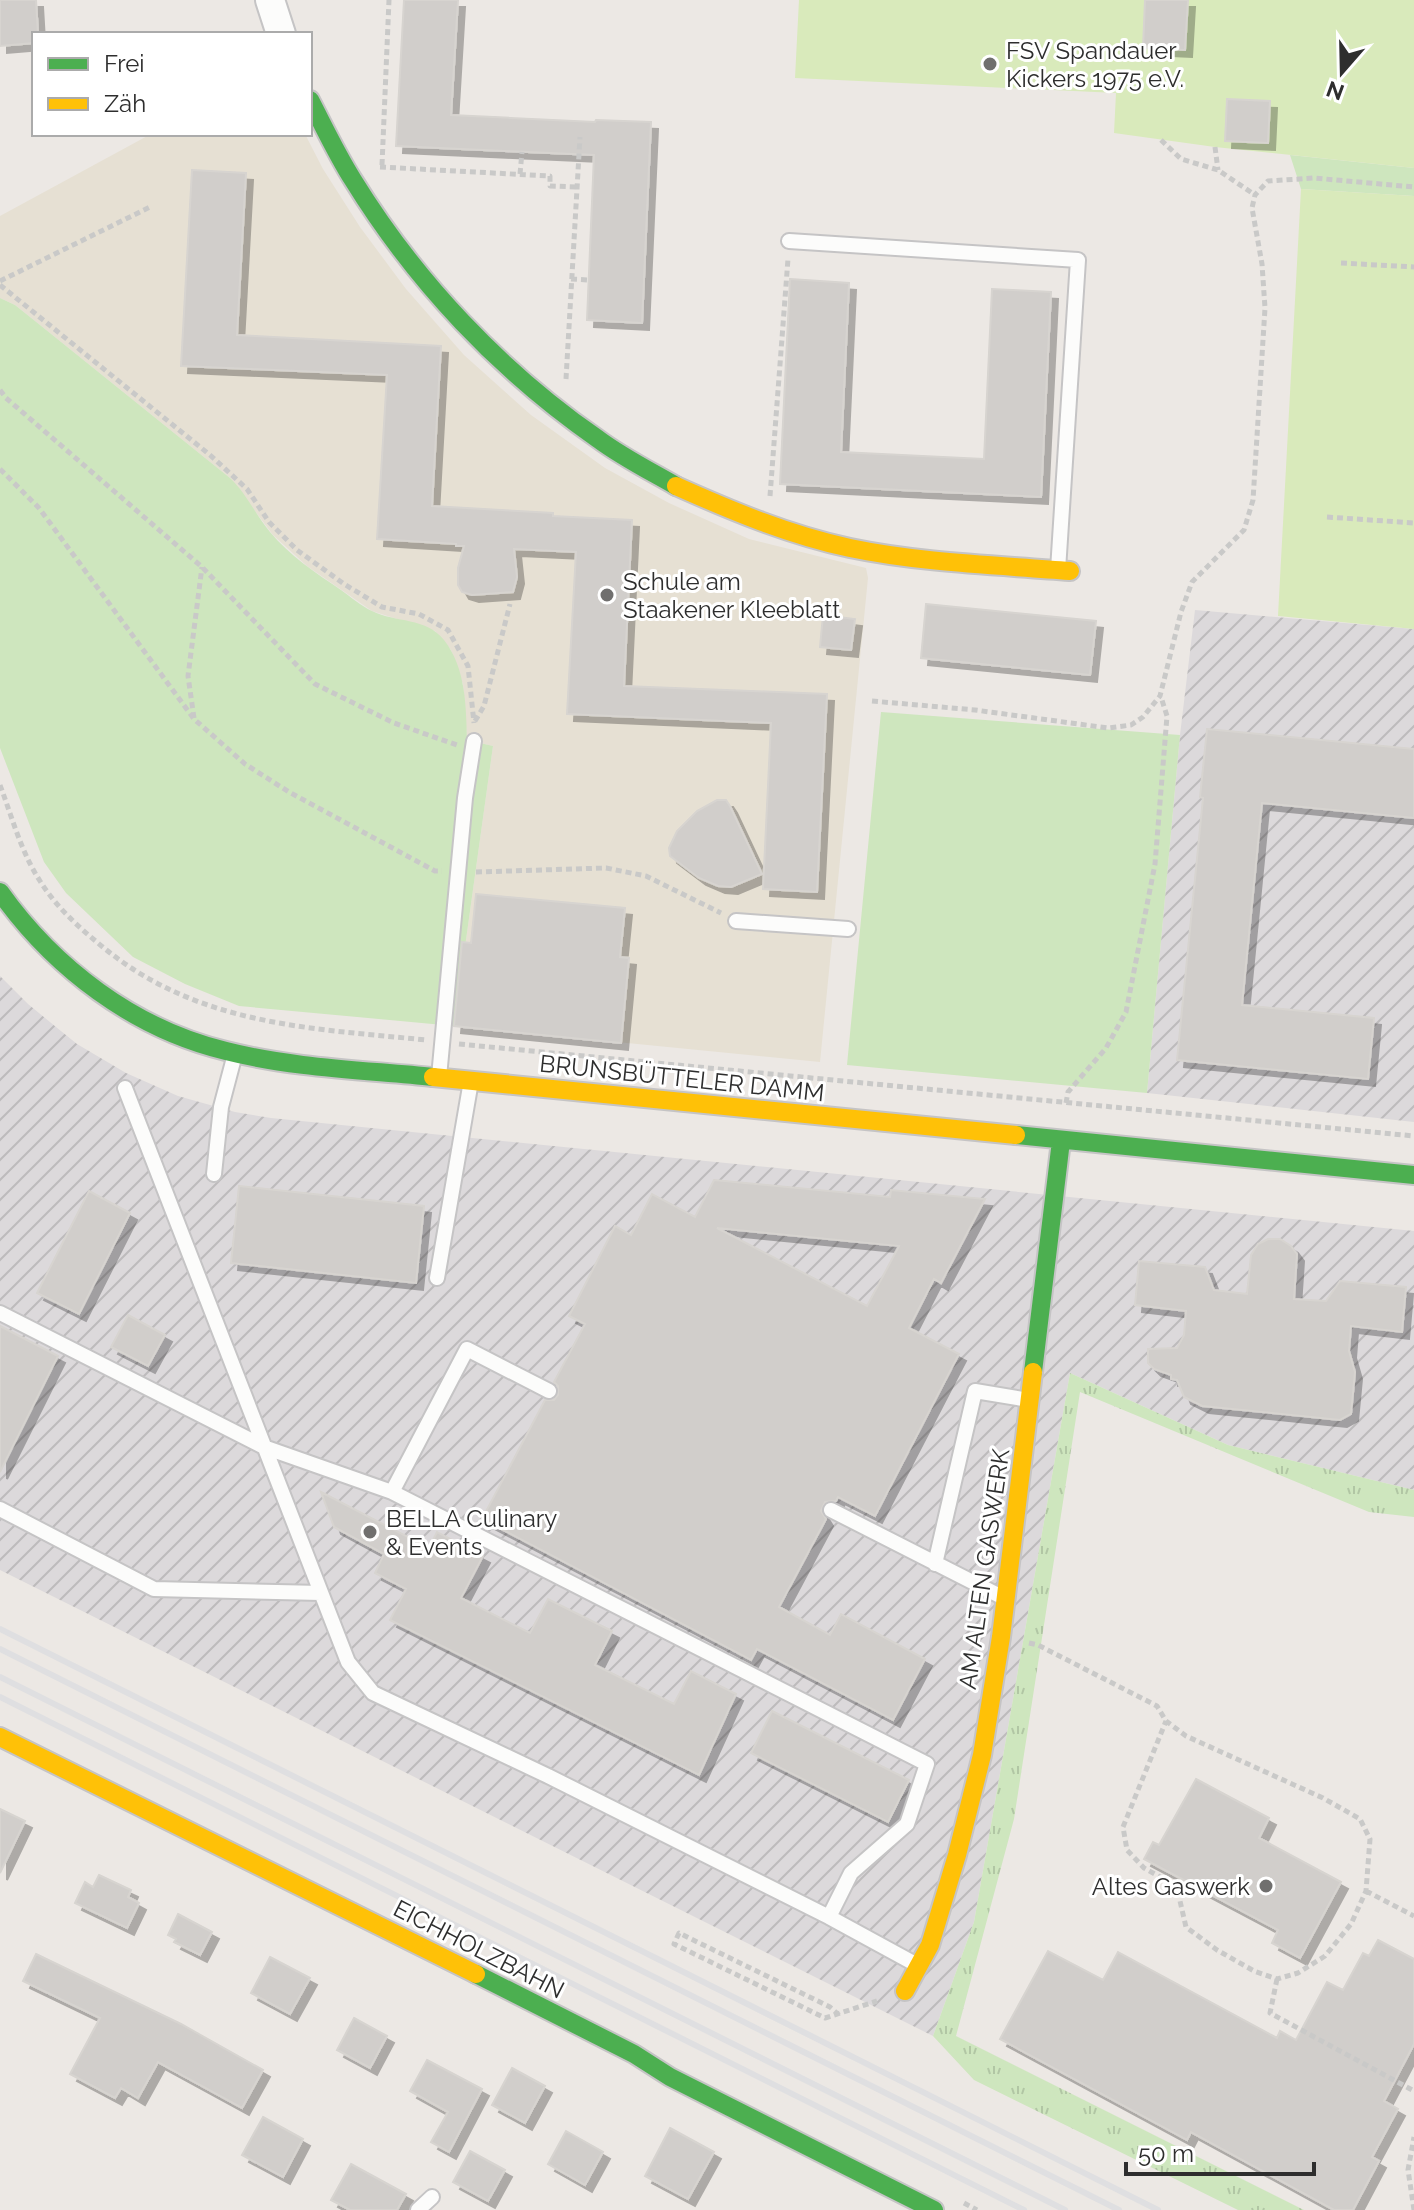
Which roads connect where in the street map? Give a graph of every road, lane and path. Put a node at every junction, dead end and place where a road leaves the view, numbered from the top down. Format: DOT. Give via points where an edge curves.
graph roads {
  1 [pos="270,0"];
  2 [pos="389,0"];
  3 [pos="280,32"];
  4 [pos="312,104"];
  5 [pos="580,137"];
  6 [pos="1161,140"];
  7 [pos="1215,147"];
  8 [pos="522,152"];
  9 [pos="382,166"];
  10 [pos="1218,170"];
  11 [pos="520,174"];
  12 [pos="355,183"];
  13 [pos="577,187"];
  14 [pos="1414,187"];
  15 [pos="1255,195"];
  16 [pos="150,207"];
  17 [pos="789,241"];
  18 [pos="1341,263"];
  19 [pos="1414,267"];
  20 [pos="571,279"];
  21 [pos="589,280"];
  22 [pos="0,283"];
  23 [pos="0,390"];
  24 [pos="3,400"];
  25 [pos="564,416"];
  26 [pos="0,469"];
  27 [pos="1327,517"];
  28 [pos="1414,523"];
  29 [pos="768,525"];
  30 [pos="202,567"];
  31 [pos="1064,571"];
  32 [pos="510,604"];
  33 [pos="1160,696"];
  34 [pos="872,701"];
  35 [pos="194,719"];
  36 [pos="474,723"];
  37 [pos="474,746"];
  38 [pos="0,785"];
  39 [pos="459,872"];
  40 [pos="0,892"];
  41 [pos="736,921"];
  42 [pos="848,929"];
  43 [pos="442,1042"];
  44 [pos="235,1054"];
  45 [pos="439,1078"];
  46 [pos="471,1081"];
  47 [pos="125,1088"];
  48 [pos="1066,1102"];
  49 [pos="1414,1136"];
  50 [pos="1061,1141"];
  51 [pos="214,1174"];
  52 [pos="1414,1175"];
  53 [pos="437,1278"];
  54 [pos="0,1313"];
  55 [pos="549,1391"];
  56 [pos="1030,1400"];
  57 [pos="264,1447"];
  58 [pos="392,1492"];
  59 [pos="0,1509"];
  60 [pos="831,1510"];
  61 [pos="935,1564"];
  62 [pos="321,1593"];
  63 [pos="1005,1599"];
  64 [pos="1001,1637"];
  65 [pos="1166,1721"];
  66 [pos="0,1737"];
  67 [pos="1366,1891"];
  68 [pos="1414,1916"];
  69 [pos="829,1917"];
  70 [pos="919,1967"];
  71 [pos="1277,1979"];
  72 [pos="905,1991"];
  73 [pos="839,2015"];
  74 [pos="1414,2091"];
  75 [pos="1414,2137"];
  76 [pos="432,2197"];
  77 [pos="418,2210"];
  78 [pos="934,2210"];
  79 [pos="1414,2210"];
  1 -- 3 [label="street"];
  2 -- 9 [label="path"];
  4 -- 12 [label="street"];
  5 -- 13 [label="path"];
  6 -- 10 [label="path" via="1181,159"];
  7 -- 10 [label="path"];
  8 -- 11 [label="path"];
  9 -- 11 [label="path"];
  9 -- 12 [label="path"];
  10 -- 15 [label="path"];
  11 -- 13 [label="path" via="550,176 550,186"];
  12 -- 25 [label="street" via="412,266 501,362"];
  13 -- 20 [label="path"];
  14 -- 15 [label="path" via="1314,178 1268,181"];
  15 -- 33 [label="path" via="1252,208 1265,308 1253,500 1244,530 1192,582"];
  16 -- 22 [label="path"];
  17 -- 29 [label="path"];
  17 -- 31 [label="lane" via="1078,260"];
  18 -- 19 [label="path"];
  20 -- 21 [label="path"];
  20 -- 25 [label="path"];
  22 -- 36 [label="path" via="210,455 247,489 297,550 382,607 419,614 448,630 468,666"];
  23 -- 24 [label="path"];
  24 -- 30 [label="path"];
  25 -- 29 [label="street" via="629,461"];
  26 -- 35 [label="path" via="39,508"];
  27 -- 28 [label="path"];
  29 -- 31 [label="street" via="891,555"];
  30 -- 35 [label="path" via="188,676"];
  30 -- 37 [label="path" via="315,684 394,723"];
  32 -- 36 [label="path" via="484,706"];
  33 -- 34 [label="path" via="1131,725 1108,728"];
  33 -- 48 [label="path" via="1167,716 1155,864 1126,1012"];
  35 -- 39 [label="path" via="245,764 289,792 435,871"];
  36 -- 37 [label="path"];
  37 -- 39 [label="lane"];
  38 -- 43 [label="path" via="27,857 48,892 77,925 146,978 223,1012 271,1024"];
  39 -- 41 [label="path" via="606,868 646,876"];
  39 -- 43 [label="lane"];
  40 -- 44 [label="street, BRUNSBÜTTELER DAMM" via="43,946 102,993 159,1027"];
  41 -- 42 [label="lane"];
  43 -- 45 [label="lane"];
  43 -- 48 [label="path"];
  44 -- 45 [label="street, BRUNSBÜTTELER DAMM"];
  44 -- 51 [label="lane" via="221,1107"];
  45 -- 46 [label="street, BRUNSBÜTTELER DAMM"];
  46 -- 50 [label="street, BRUNSBÜTTELER DAMM"];
  46 -- 53 [label="lane"];
  47 -- 57 [label="lane"];
  48 -- 49 [label="path"];
  50 -- 52 [label="street, BRUNSBÜTTELER DAMM"];
  50 -- 56 [label="street, AM ALTEN GASWERK"];
  54 -- 57 [label="lane"];
  55 -- 58 [label="lane" via="467,1349"];
  56 -- 61 [label="lane" via="975,1391"];
  56 -- 63 [label="street, AM ALTEN GASWERK"];
  57 -- 58 [label="lane"];
  57 -- 62 [label="lane"];
  58 -- 69 [label="lane" via="927,1764 907,1824 851,1873"];
  59 -- 62 [label="lane" via="154,1589"];
  60 -- 61 [label="lane"];
  61 -- 63 [label="lane"];
  62 -- 69 [label="lane" via="348,1662 373,1693"];
  63 -- 64 [label="street, AM ALTEN GASWERK"];
  64 -- 65 [label="path" via="1038,1645 1157,1706"];
  64 -- 70 [label="street, AM ALTEN GASWERK" via="982,1755 949,1882"];
  65 -- 67 [label="path" via="1186,1736 1360,1819 1370,1839"];
  65 -- 71 [label="path" via="1123,1827 1127,1850 1144,1868 1182,1889 1186,1927 1217,1950"];
  66 -- 78 [label="street, EICHHOLZBAHN"];
  67 -- 68 [label="path"];
  67 -- 71 [label="path" via="1351,1924 1325,1956"];
  69 -- 70 [label="lane"];
  70 -- 72 [label="street, AM ALTEN GASWERK"];
  71 -- 74 [label="path" via="1270,2013"];
  72 -- 73 [label="path"];
  73 -- 73 [label="path" via="830,2007 679,1933 674,1944 825,2018"];
  75 -- 79 [label="path" via="1408,2170"];
  76 -- 77 [label="lane"];
}
